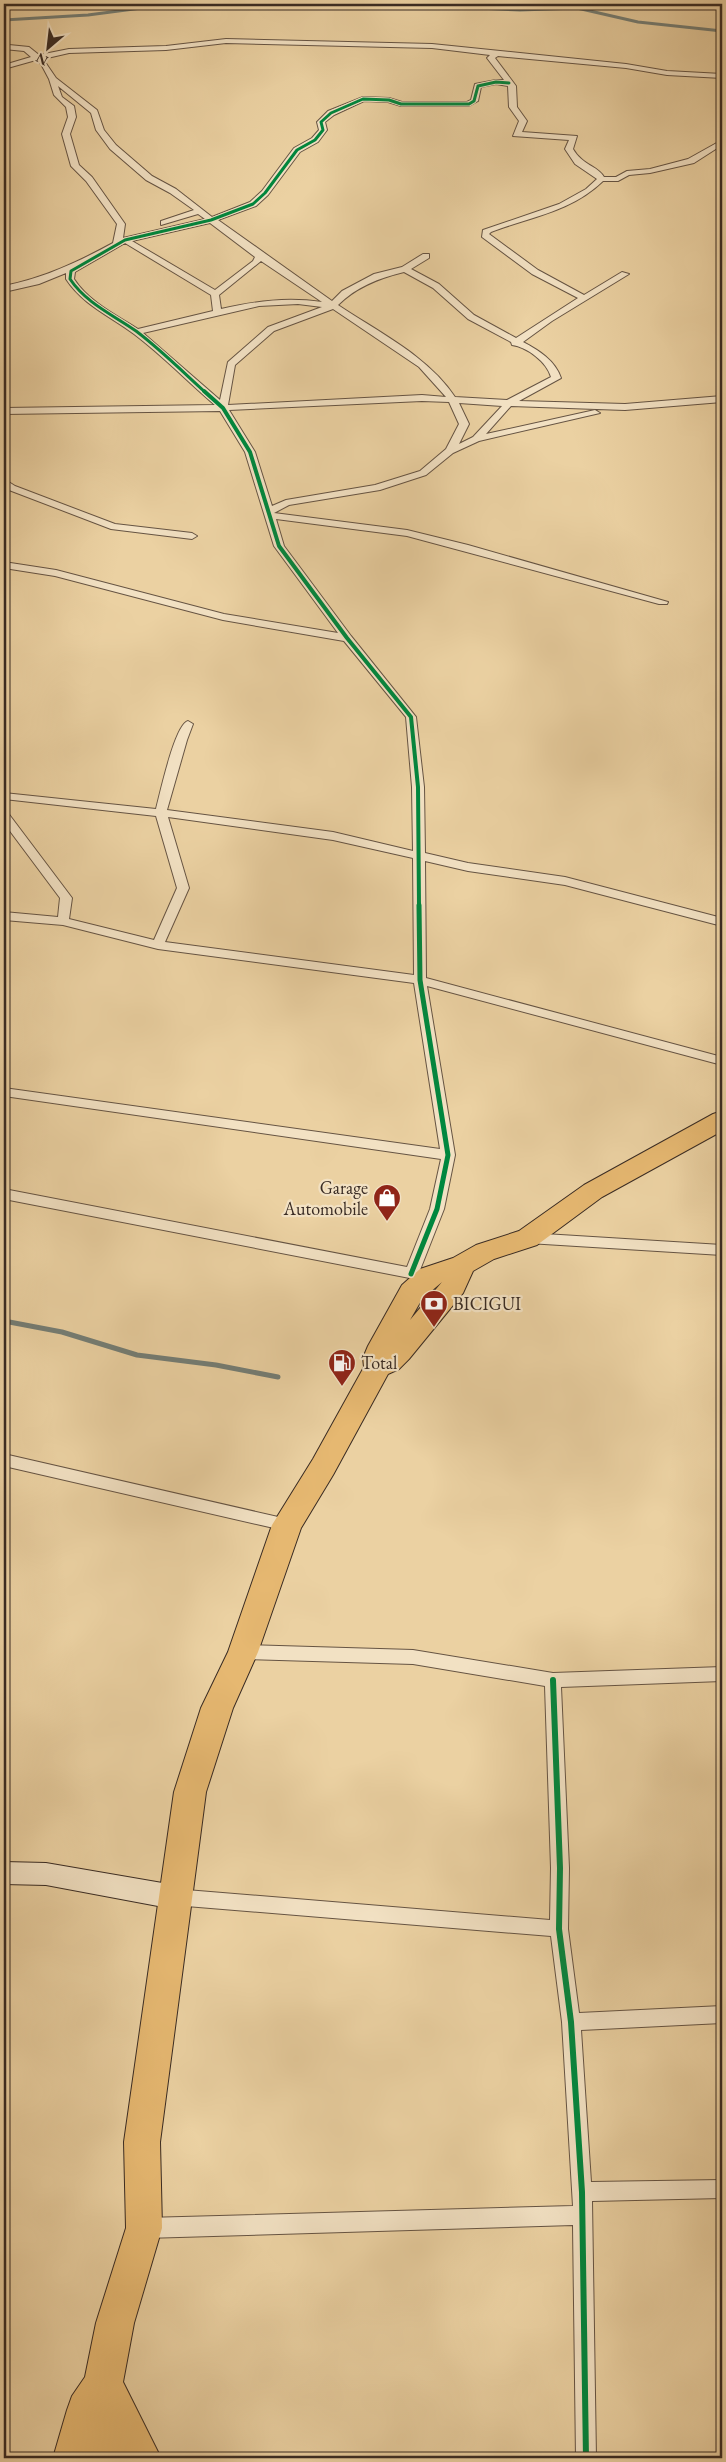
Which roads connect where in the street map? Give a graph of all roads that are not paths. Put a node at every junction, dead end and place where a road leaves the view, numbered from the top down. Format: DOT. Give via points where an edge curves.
graph roads {
  1 [pos="4,42"];
  2 [pos="496,54"];
  3 [pos="36,57"];
  4 [pos="4,67"];
  5 [pos="722,76"];
  6 [pos="53,79"];
  7 [pos="509,83"];
  8 [pos="722,142"];
  9 [pos="601,179"];
  10 [pos="199,211"];
  11 [pos="211,220"];
  12 [pos="121,243"];
  13 [pos="260,256"];
  14 [pos="426,256"];
  15 [pos="75,267"];
  16 [pos="405,269"];
  17 [pos="624,274"];
  18 [pos="4,289"];
  19 [pos="215,294"];
  20 [pos="584,298"];
  21 [pos="332,306"];
  22 [pos="217,312"];
  23 [pos="137,332"];
  24 [pos="515,343"];
  25 [pos="453,398"];
  26 [pos="722,399"];
  27 [pos="509,403"];
  28 [pos="625,407"];
  29 [pos="223,408"];
  30 [pos="4,411"];
  31 [pos="476,439"];
  32 [pos="450,451"];
  33 [pos="4,482"];
  34 [pos="268,514"];
  35 [pos="192,536"];
  36 [pos="4,565"];
  37 [pos="663,602"];
  38 [pos="347,638"];
  39 [pos="188,724"];
  40 [pos="4,796"];
  41 [pos="161,813"];
  42 [pos="4,815"];
  43 [pos="418,855"];
  44 [pos="4,916"];
  45 [pos="63,921"];
  46 [pos="722,922"];
  47 [pos="158,945"];
  48 [pos="420,980"];
  49 [pos="722,1061"];
  50 [pos="4,1092"];
  51 [pos="722,1120"];
  52 [pos="448,1155"];
  53 [pos="4,1194"];
  54 [pos="528,1238"];
  55 [pos="722,1250"];
  56 [pos="420,1275"];
  57 [pos="458,1276"];
  58 [pos="378,1367"];
  59 [pos="4,1460"];
  60 [pos="287,1525"];
  61 [pos="244,1652"];
  62 [pos="722,1674"];
  63 [pos="553,1680"];
  64 [pos="4,1873"];
  65 [pos="174,1897"];
  66 [pos="559,1930"];
  67 [pos="722,2014"];
  68 [pos="571,2022"];
  69 [pos="722,2190"];
  70 [pos="582,2192"];
  71 [pos="581,2215"];
  72 [pos="144,2228"];
  73 [pos="110,2399"];
  74 [pos="72,2458"];
  75 [pos="110,2458"];
  76 [pos="141,2458"];
  77 [pos="586,2458"];
  1 -- 3 [label="street" via="6,47 26,50"];
  2 -- 3 [label="street" via="415,45 226,41 158,48 69,51"];
  2 -- 5 [label="street"];
  2 -- 7 [label="street" via="492,58"];
  3 -- 4 [label="street"];
  3 -- 6 [label="street" via="44,63"];
  6 -- 10 [label="street" via="94,112 100,130 113,147 149,178 174,191"];
  6 -- 12 [label="street" via="53,87 61,101 70,106 72,117 66,134 76,166 121,224"];
  7 -- 9 [label="street" via="513,107 523,121 516,134 574,138 569,149 574,160"];
  7 -- 11 [label="street" via="478,86 474,101 469,104 401,104 362,99 331,113 321,122 323,130 315,140 297,150 253,204"];
  8 -- 9 [label="street" via="691,160 650,171 627,173 618,179"];
  9 -- 20 [label="street" via="586,195 539,214 496,226 487,230 485,236 535,272"];
  10 -- 11 [label="street"];
  10 -- 12 [label="street" via="146,229"];
  11 -- 12 [label="street"];
  11 -- 13 [label="street"];
  12 -- 15 [label="street"];
  12 -- 19 [label="street"];
  13 -- 19 [label="street" via="256,263"];
  13 -- 21 [label="street"];
  14 -- 16 [label="street"];
  15 -- 18 [label="street" via="36,282"];
  15 -- 23 [label="street" via="70,279 76,288 96,306"];
  16 -- 21 [label="street" via="377,276 345,293"];
  16 -- 24 [label="street" via="436,286 471,317"];
  17 -- 20 [label="street"];
  19 -- 22 [label="street"];
  20 -- 24 [label="street"];
  21 -- 22 [label="street" via="298,301 259,303"];
  21 -- 25 [label="street" via="422,364 440,380"];
  21 -- 29 [label="street" via="270,329 230,364"];
  22 -- 23 [label="street"];
  23 -- 29 [label="street"];
  24 -- 27 [label="street" via="539,354 556,378"];
  25 -- 27 [label="street"];
  25 -- 29 [label="street"];
  25 -- 32 [label="street" via="464,424"];
  26 -- 28 [label="street"];
  27 -- 28 [label="street"];
  27 -- 31 [label="street"];
  28 -- 31 [label="street"];
  29 -- 30 [label="street"];
  29 -- 34 [label="street" via="250,452"];
  31 -- 32 [label="street"];
  32 -- 34 [label="street" via="423,473 377,488 286,503"];
  33 -- 35 [label="street" via="12,488 114,527"];
  34 -- 37 [label="street" via="407,533"];
  34 -- 38 [label="street" via="279,546"];
  36 -- 38 [label="street" via="56,573 224,617"];
  38 -- 43 [label="street" via="411,717 418,787"];
  39 -- 41 [label="street"];
  40 -- 41 [label="street"];
  41 -- 43 [label="street" via="333,836"];
  41 -- 47 [label="street" via="183,888"];
  42 -- 45 [label="street" via="66,898"];
  43 -- 46 [label="street" via="468,867 565,881"];
  43 -- 48 [label="street"];
  44 -- 45 [label="street"];
  45 -- 47 [label="street"];
  47 -- 48 [label="street"];
  48 -- 49 [label="street"];
  48 -- 52 [label="street"];
  50 -- 52 [label="street"];
  51 -- 54 [label="highway" via="593,1191"];
  52 -- 56 [label="street"];
  53 -- 56 [label="street" via="79,1206"];
  54 -- 55 [label="street"];
  54 -- 57 [label="highway" via="484,1252"];
  56 -- 57 [label="highway"];
  56 -- 58 [label="highway" via="382,1346 377,1358"];
  57 -- 58 [label="highway" via="399,1352"];
  58 -- 60 [label="highway"];
  59 -- 60 [label="street"];
  60 -- 61 [label="highway"];
  61 -- 63 [label="street" via="413,1657"];
  61 -- 65 [label="highway" via="217,1708 190,1792"];
  62 -- 63 [label="street"];
  63 -- 66 [label="street"];
  64 -- 65 [label="street" via="46,1874"];
  65 -- 66 [label="street"];
  65 -- 72 [label="highway" via="142,2142"];
  66 -- 68 [label="street"];
  67 -- 68 [label="street"];
  68 -- 70 [label="street"];
  69 -- 70 [label="street"];
  70 -- 71 [label="street"];
  71 -- 72 [label="street"];
  71 -- 77 [label="street"];
  72 -- 73 [label="highway" via="115,2324"];
  73 -- 74 [label="highway" via="86,2410"];
  73 -- 75 [label="highway"];
  73 -- 76 [label="highway"];
}
